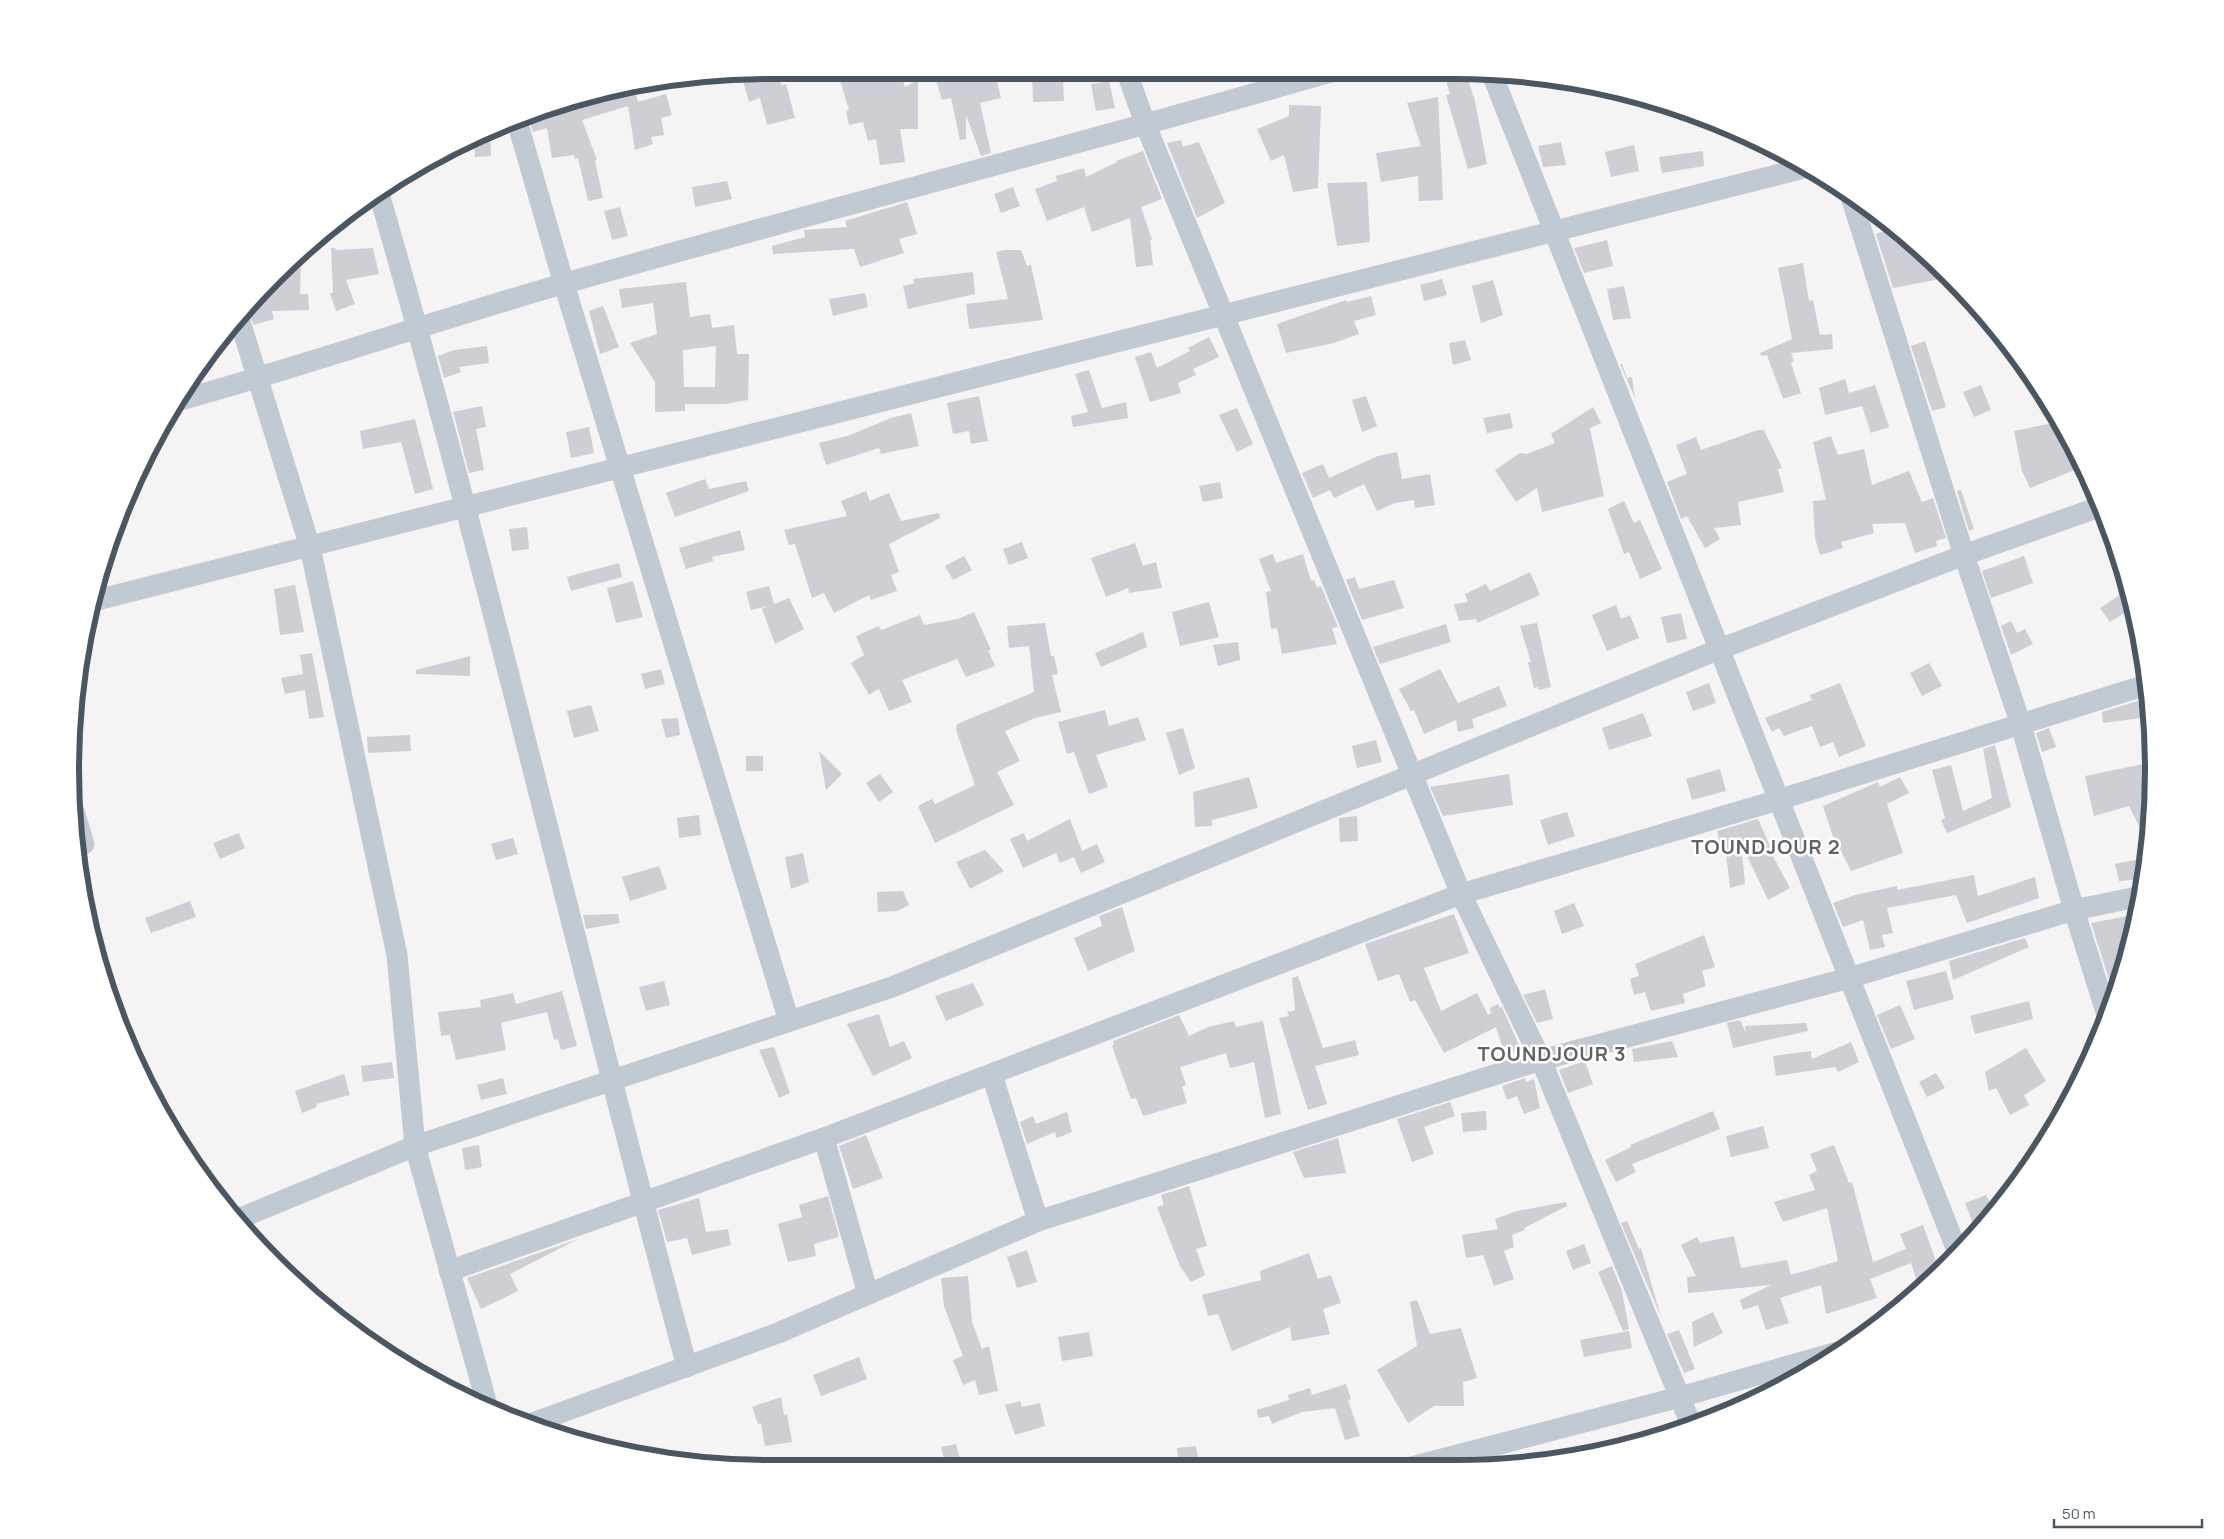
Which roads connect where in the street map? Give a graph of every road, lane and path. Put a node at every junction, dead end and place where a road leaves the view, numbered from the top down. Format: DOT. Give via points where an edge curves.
graph roads {
  1 [pos="1129,79"];
  2 [pos="1307,79"];
  3 [pos="1494,80"];
  4 [pos="518,126"];
  5 [pos="1146,126"];
  6 [pos="1797,170"];
  7 [pos="381,199"];
  8 [pos="1854,206"];
  9 [pos="1553,232"];
  10 [pos="564,284"];
  11 [pos="1223,315"];
  12 [pos="241,325"];
  13 [pos="418,329"];
  14 [pos="257,379"];
  15 [pos="187,398"];
  16 [pos="621,468"];
  17 [pos="466,507"];
  18 [pos="2094,509"];
  19 [pos="310,547"];
  20 [pos="1964,555"];
  21 [pos="100,599"];
  22 [pos="1720,649"];
  23 [pos="2140,687"];
  24 [pos="2020,722"];
  25 [pos="1412,775"];
  26 [pos="1778,800"];
  27 [pos="83,840"];
  28 [pos="84,844"];
  29 [pos="1461,894"];
  30 [pos="2133,898"];
  31 [pos="2074,910"];
  32 [pos="1849,978"];
  33 [pos="2104,1004"];
  34 [pos="790,1021"];
  35 [pos="1541,1060"];
  36 [pos="992,1074"];
  37 [pos="613,1080"];
  38 [pos="824,1138"];
  39 [pos="415,1146"];
  40 [pos="643,1203"];
  41 [pos="243,1217"];
  42 [pos="1038,1221"];
  43 [pos="1955,1245"];
  44 [pos="449,1272"];
  45 [pos="868,1294"];
  46 [pos="1816,1358"];
  47 [pos="687,1367"];
  48 [pos="1680,1397"];
  49 [pos="485,1399"];
  50 [pos="1689,1419"];
  51 [pos="539,1421"];
  52 [pos="1438,1460"];
  1 -- 5 [label="street"];
  2 -- 5 [label="street"];
  3 -- 9 [label="street"];
  4 -- 10 [label="street"];
  5 -- 10 [label="street"];
  5 -- 11 [label="street"];
  6 -- 9 [label="street"];
  7 -- 13 [label="street"];
  8 -- 20 [label="street"];
  9 -- 11 [label="street"];
  9 -- 22 [label="street"];
  10 -- 13 [label="street"];
  10 -- 16 [label="street"];
  11 -- 16 [label="street"];
  11 -- 25 [label="street"];
  12 -- 14 [label="street"];
  13 -- 14 [label="street"];
  13 -- 17 [label="street"];
  14 -- 15 [label="street"];
  14 -- 19 [label="street"];
  16 -- 17 [label="street"];
  16 -- 34 [label="street"];
  17 -- 19 [label="street"];
  17 -- 37 [label="street"];
  18 -- 20 [label="street"];
  19 -- 21 [label="street"];
  19 -- 39 [label="street" via="397,955"];
  20 -- 22 [label="street"];
  20 -- 24 [label="street"];
  22 -- 25 [label="street"];
  22 -- 26 [label="street"];
  23 -- 24 [label="street"];
  24 -- 26 [label="street"];
  24 -- 31 [label="street"];
  25 -- 29 [label="street"];
  25 -- 34 [label="street" via="892,987"];
  26 -- 29 [label="street"];
  26 -- 32 [label="street"];
  27 -- 28 [label="street"];
  29 -- 35 [label="street"];
  29 -- 36 [label="street"];
  30 -- 31 [label="street"];
  31 -- 32 [label="street"];
  31 -- 33 [label="street"];
  32 -- 35 [label="street"];
  32 -- 43 [label="street"];
  34 -- 37 [label="street"];
  35 -- 42 [label="street"];
  35 -- 48 [label="street"];
  36 -- 38 [label="street"];
  36 -- 42 [label="street"];
  37 -- 39 [label="street"];
  37 -- 40 [label="street"];
  38 -- 40 [label="street"];
  38 -- 45 [label="street"];
  39 -- 41 [label="street"];
  39 -- 44 [label="street"];
  40 -- 44 [label="street"];
  40 -- 47 [label="street"];
  42 -- 45 [label="street"];
  44 -- 49 [label="street"];
  45 -- 47 [label="street" via="778,1333"];
  46 -- 48 [label="street"];
  47 -- 51 [label="street"];
  48 -- 50 [label="street"];
  48 -- 52 [label="street"];
}
